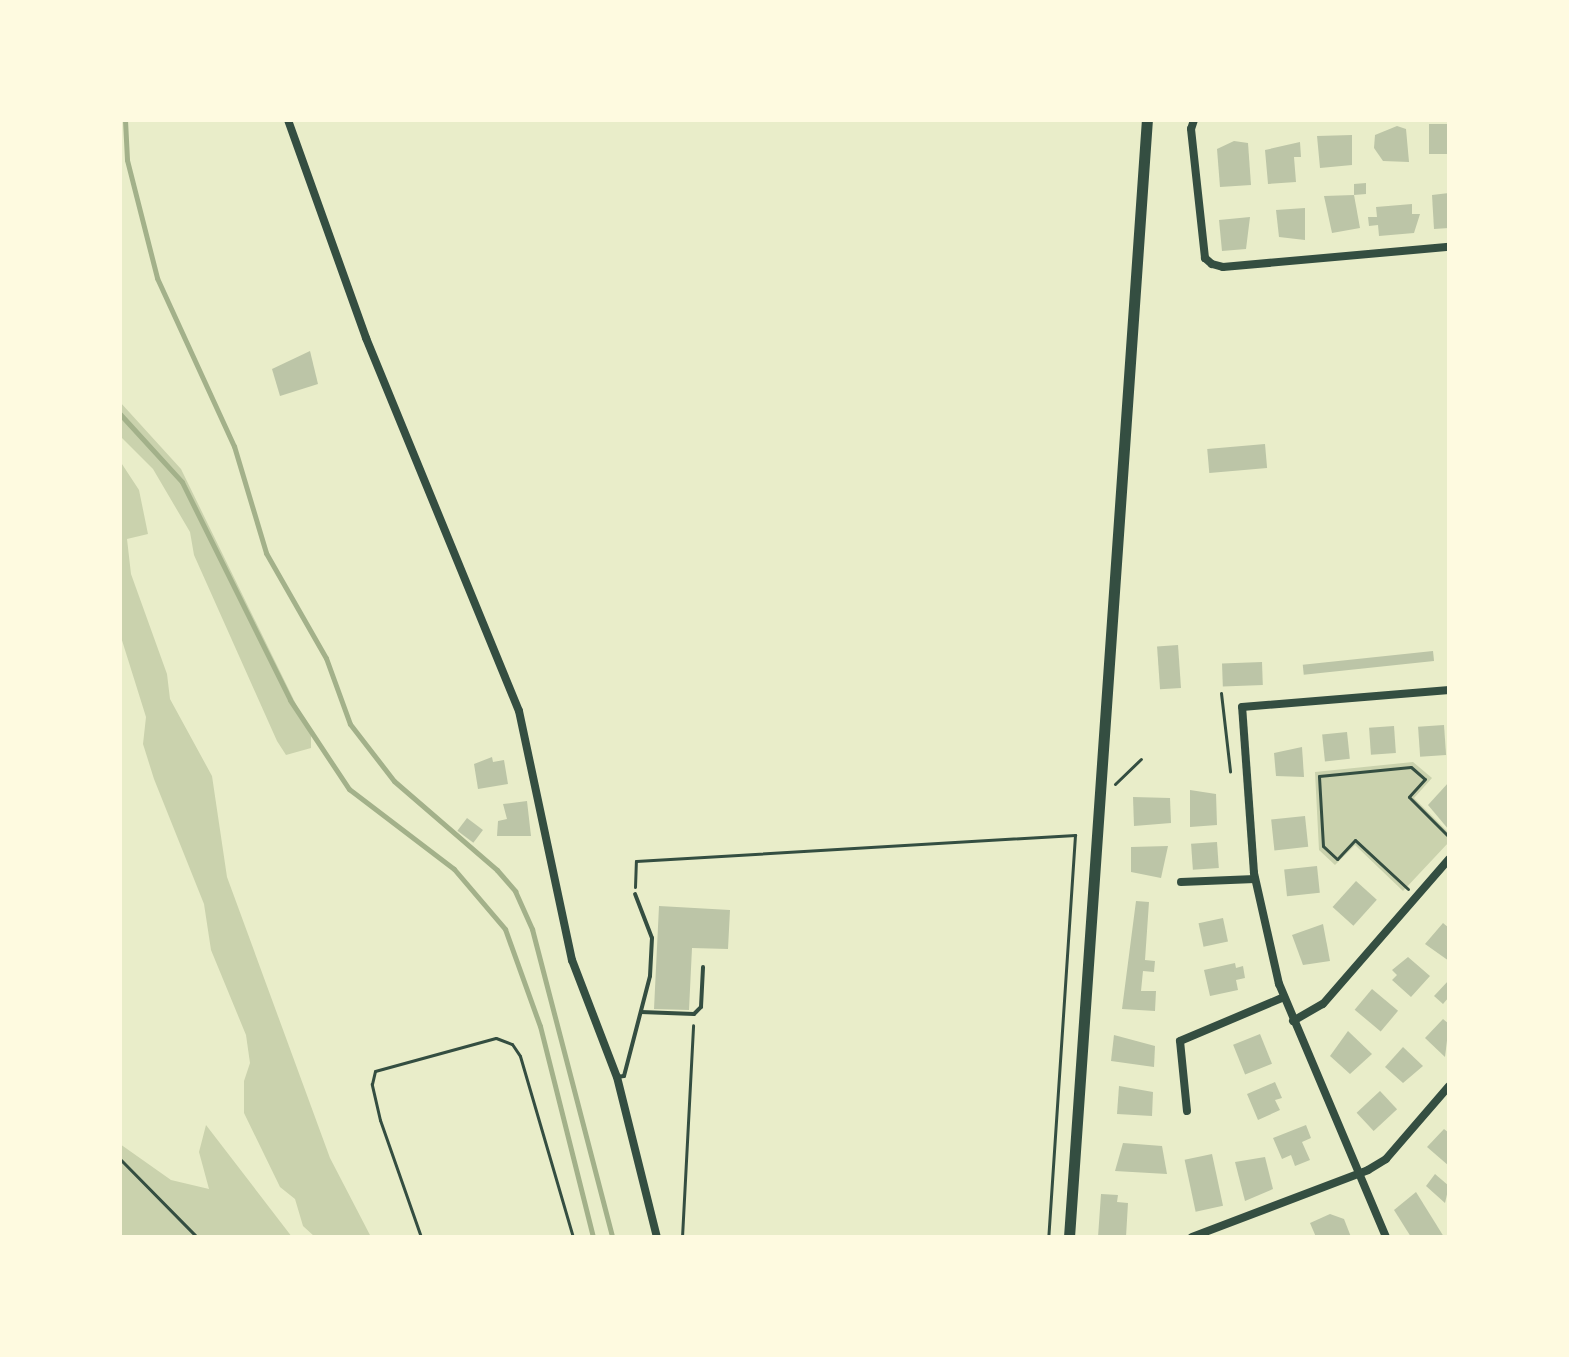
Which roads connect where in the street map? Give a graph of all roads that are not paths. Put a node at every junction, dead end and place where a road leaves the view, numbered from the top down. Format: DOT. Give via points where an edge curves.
graph roads {
  1 [pos="288,120"];
  2 [pos="1147,120"];
  3 [pos="1194,120"];
  4 [pos="1449,247"];
  5 [pos="1449,690"];
  6 [pos="1449,859"];
  7 [pos="1255,879"];
  8 [pos="1181,882"];
  9 [pos="635,894"];
  10 [pos="703,967"];
  11 [pos="1284,997"];
  12 [pos="641,1012"];
  13 [pos="1293,1021"];
  14 [pos="617,1077"];
  15 [pos="1449,1086"];
  16 [pos="1187,1111"];
  17 [pos="1358,1174"];
  18 [pos="657,1237"];
  19 [pos="1069,1237"];
  20 [pos="1192,1237"];
  21 [pos="1386,1237"];
  1 -- 14 [label="street" via="366,338 519,711 572,960"];
  2 -- 19 [label="street"];
  3 -- 4 [label="street" via="1205,258 1223,267"];
  5 -- 7 [label="street" via="1242,707"];
  6 -- 13 [label="street" via="1323,1004"];
  7 -- 8 [label="street"];
  7 -- 11 [label="street"];
  9 -- 12 [label="lane" via="652,938"];
  10 -- 12 [label="lane" via="701,1007 694,1014"];
  11 -- 13 [label="street"];
  11 -- 16 [label="street" via="1180,1041"];
  12 -- 14 [label="lane" via="624,1076"];
  13 -- 17 [label="street"];
  14 -- 18 [label="street"];
  15 -- 17 [label="street" via="1386,1159"];
  17 -- 20 [label="street"];
  17 -- 21 [label="street"];
}
